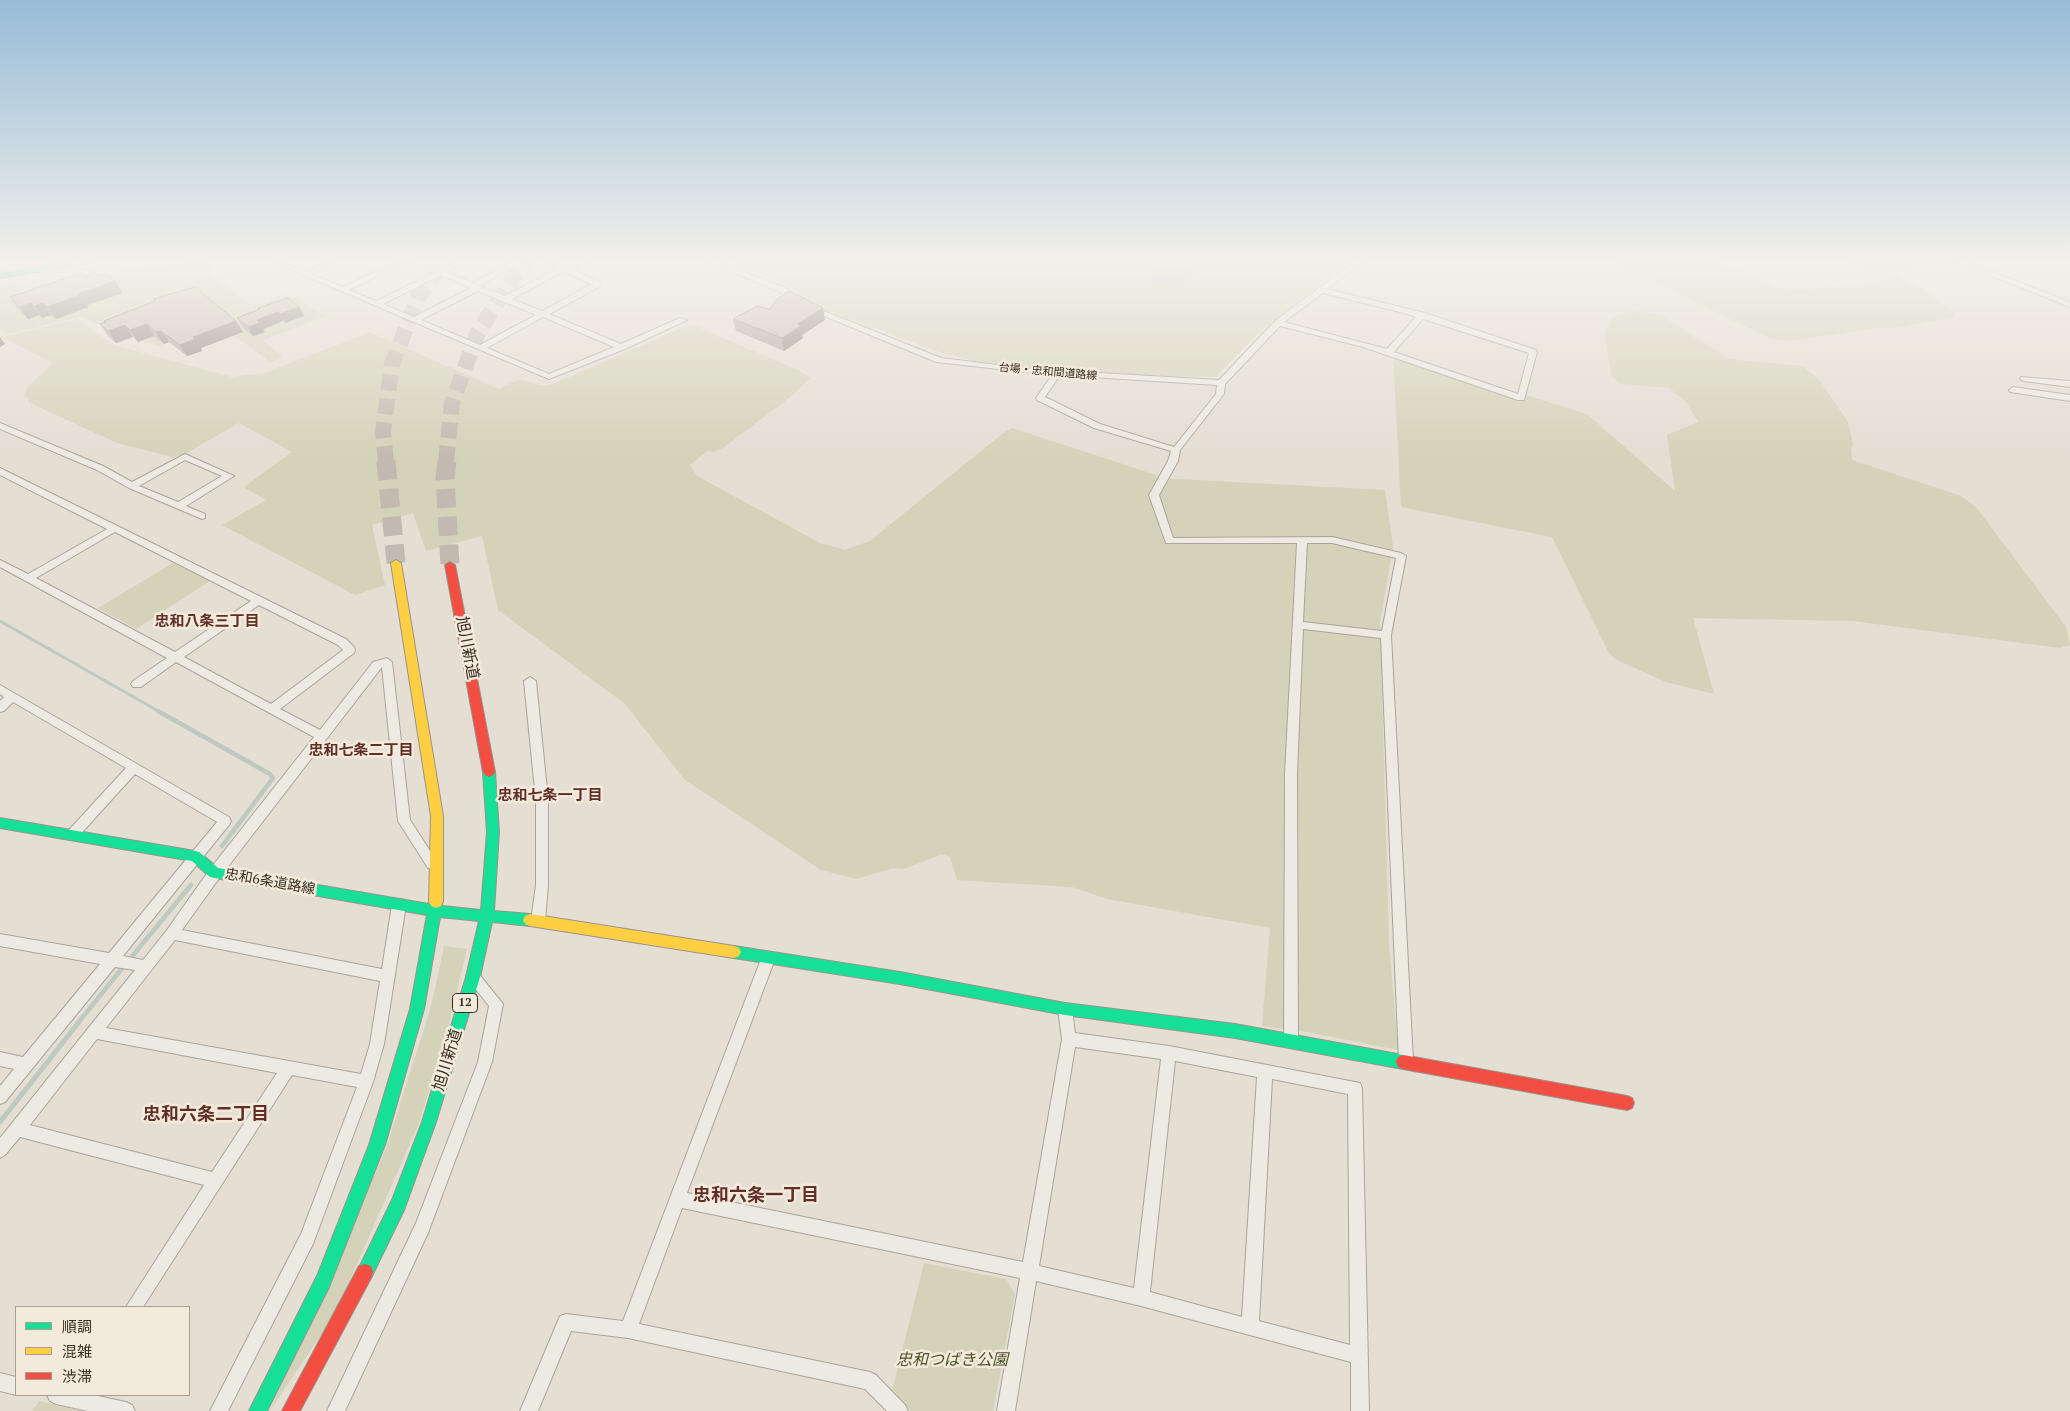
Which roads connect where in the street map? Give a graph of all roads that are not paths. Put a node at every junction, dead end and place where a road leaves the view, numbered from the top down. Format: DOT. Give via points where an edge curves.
graph roads {
  1 [pos="431,327"];
  2 [pos="520,327"];
  3 [pos="576,327"];
  4 [pos="668,327"];
  5 [pos="854,327"];
  6 [pos="1274,327"];
  7 [pos="1292,327"];
  8 [pos="1411,327"];
  9 [pos="1458,327"];
  10 [pos="622,347"];
  11 [pos="481,348"];
  12 [pos="1388,353"];
  13 [pos="1058,373"];
  14 [pos="2024,379"];
  15 [pos="1221,383"];
  16 [pos="2070,384"];
  17 [pos="2013,390"];
  18 [pos="2070,398"];
  19 [pos="0,426"];
  20 [pos="1176,450"];
  21 [pos="0,471"];
  22 [pos="132,486"];
  23 [pos="180,505"];
  24 [pos="202,516"];
  25 [pos="114,529"];
  26 [pos="1302,541"];
  27 [pos="0,563"];
  28 [pos="396,563"];
  29 [pos="450,565"];
  30 [pos="29,578"];
  31 [pos="258,601"];
  32 [pos="1298,625"];
  33 [pos="1386,635"];
  34 [pos="176,657"];
  35 [pos="530,681"];
  36 [pos="137,684"];
  37 [pos="0,689"];
  38 [pos="12,696"];
  39 [pos="0,708"];
  40 [pos="272,708"];
  41 [pos="322,736"];
  42 [pos="133,768"];
  43 [pos="0,823"];
  44 [pos="72,834"];
  45 [pos="195,856"];
  46 [pos="437,872"];
  47 [pos="215,873"];
  48 [pos="399,905"];
  49 [pos="436,911"];
  50 [pos="487,916"];
  51 [pos="538,922"];
  52 [pos="172,934"];
  53 [pos="0,940"];
  54 [pos="768,959"];
  55 [pos="129,963"];
  56 [pos="389,977"];
  57 [pos="473,977"];
  58 [pos="1065,1008"];
  59 [pos="94,1032"];
  60 [pos="1069,1039"];
  61 [pos="1291,1040"];
  62 [pos="1169,1053"];
  63 [pos="0,1059"];
  64 [pos="1406,1060"];
  65 [pos="26,1065"];
  66 [pos="288,1068"];
  67 [pos="1265,1071"];
  68 [pos="366,1082"];
  69 [pos="0,1097"];
  70 [pos="1627,1103"];
  71 [pos="17,1129"];
  72 [pos="0,1150"];
  73 [pos="215,1180"];
  74 [pos="678,1199"];
  75 [pos="1031,1272"];
  76 [pos="1141,1298"];
  77 [pos="135,1306"];
  78 [pos="1250,1328"];
  79 [pos="628,1330"];
  80 [pos="1358,1356"];
  81 [pos="0,1382"];
  82 [pos="15,1386"];
  83 [pos="76,1397"];
  84 [pos="126,1411"];
  85 [pos="219,1411"];
  86 [pos="258,1411"];
  87 [pos="291,1411"];
  88 [pos="336,1411"];
  89 [pos="529,1411"];
  90 [pos="899,1411"];
  91 [pos="1006,1411"];
  92 [pos="1360,1411"];
  1 -- 11 [label="street"];
  2 -- 11 [label="street"];
  3 -- 10 [label="street"];
  4 -- 10 [label="street"];
  5 -- 13 [label="street, 台場・忠和間道路線" via="939,360"];
  6 -- 15 [label="street"];
  7 -- 12 [label="street"];
  8 -- 12 [label="street"];
  9 -- 12 [label="street" via="1533,352 1521,398"];
  10 -- 11 [label="street" via="549,377"];
  13 -- 15 [label="street, 台場・忠和間道路線"];
  13 -- 20 [label="street" via="1040,398 1097,426"];
  14 -- 16 [label="street"];
  15 -- 20 [label="street" via="1220,394"];
  17 -- 18 [label="street"];
  19 -- 22 [label="street" via="100,468"];
  20 -- 26 [label="street" via="1154,495 1169,541"];
  21 -- 25 [label="street"];
  22 -- 23 [label="street"];
  22 -- 23 [label="street" via="185,457 229,476"];
  23 -- 24 [label="street"];
  25 -- 30 [label="street"];
  25 -- 31 [label="street"];
  26 -- 32 [label="street"];
  26 -- 33 [label="street" via="1332,540 1401,556"];
  27 -- 30 [label="street"];
  28 -- 46 [label="main road" via="437,816"];
  29 -- 50 [label="main road, 旭川新道 / 12" via="489,768 493,832"];
  30 -- 34 [label="street"];
  31 -- 34 [label="street"];
  31 -- 40 [label="street" via="342,642 350,650"];
  32 -- 33 [label="street"];
  32 -- 61 [label="street" via="1291,774"];
  33 -- 64 [label="street"];
  34 -- 36 [label="street"];
  34 -- 40 [label="street"];
  35 -- 51 [label="street" via="542,800 542,885"];
  37 -- 38 [label="street"];
  38 -- 39 [label="street"];
  38 -- 42 [label="street"];
  40 -- 41 [label="street"];
  41 -- 46 [label="street" via="377,665 388,662 404,821"];
  41 -- 47 [label="street"];
  42 -- 44 [label="street"];
  42 -- 45 [label="street" via="225,821"];
  43 -- 44 [label="main road"];
  44 -- 45 [label="main road"];
  45 -- 47 [label="main road, 忠和6条道路線"];
  45 -- 55 [label="street"];
  46 -- 49 [label="main road"];
  47 -- 48 [label="main road, 忠和6条道路線"];
  47 -- 52 [label="street"];
  48 -- 49 [label="main road, 忠和6条道路線"];
  48 -- 56 [label="street"];
  49 -- 50 [label="main road, 忠和6条道路線"];
  49 -- 86 [label="main road" via="417,1009 377,1146 323,1281"];
  50 -- 51 [label="main road, 忠和6条道路線"];
  50 -- 57 [label="main road, 旭川新道 / 12"];
  51 -- 54 [label="main road, 忠和6条道路線"];
  52 -- 55 [label="street"];
  52 -- 56 [label="street"];
  53 -- 55 [label="street"];
  54 -- 58 [label="main road, 忠和6条道路線" via="900,978"];
  54 -- 74 [label="street"];
  55 -- 59 [label="street"];
  55 -- 65 [label="street"];
  56 -- 68 [label="street" via="377,1044"];
  57 -- 87 [label="main road, 旭川新道 / 12" via="429,1122 398,1204 343,1316"];
  57 -- 88 [label="street" via="496,1004 486,1062 422,1227"];
  58 -- 60 [label="street"];
  58 -- 61 [label="main road, 忠和6条道路線"];
  59 -- 66 [label="street"];
  59 -- 71 [label="street"];
  60 -- 62 [label="street"];
  60 -- 75 [label="street"];
  61 -- 64 [label="main road, 忠和6条道路線"];
  62 -- 67 [label="street"];
  62 -- 76 [label="street"];
  63 -- 65 [label="street"];
  64 -- 70 [label="main road, 忠和6条道路線"];
  65 -- 69 [label="street"];
  66 -- 68 [label="street"];
  66 -- 73 [label="street"];
  67 -- 78 [label="street"];
  67 -- 80 [label="street" via="1355,1088"];
  68 -- 85 [label="street" via="307,1238"];
  71 -- 72 [label="street"];
  71 -- 73 [label="street"];
  73 -- 77 [label="street"];
  74 -- 75 [label="street"];
  74 -- 79 [label="street"];
  75 -- 76 [label="street"];
  75 -- 91 [label="street"];
  76 -- 78 [label="street"];
  78 -- 80 [label="street"];
  79 -- 89 [label="street" via="566,1322"];
  79 -- 90 [label="street" via="870,1381"];
  80 -- 92 [label="street"];
  81 -- 82 [label="street"];
  83 -- 84 [label="street"];
}
